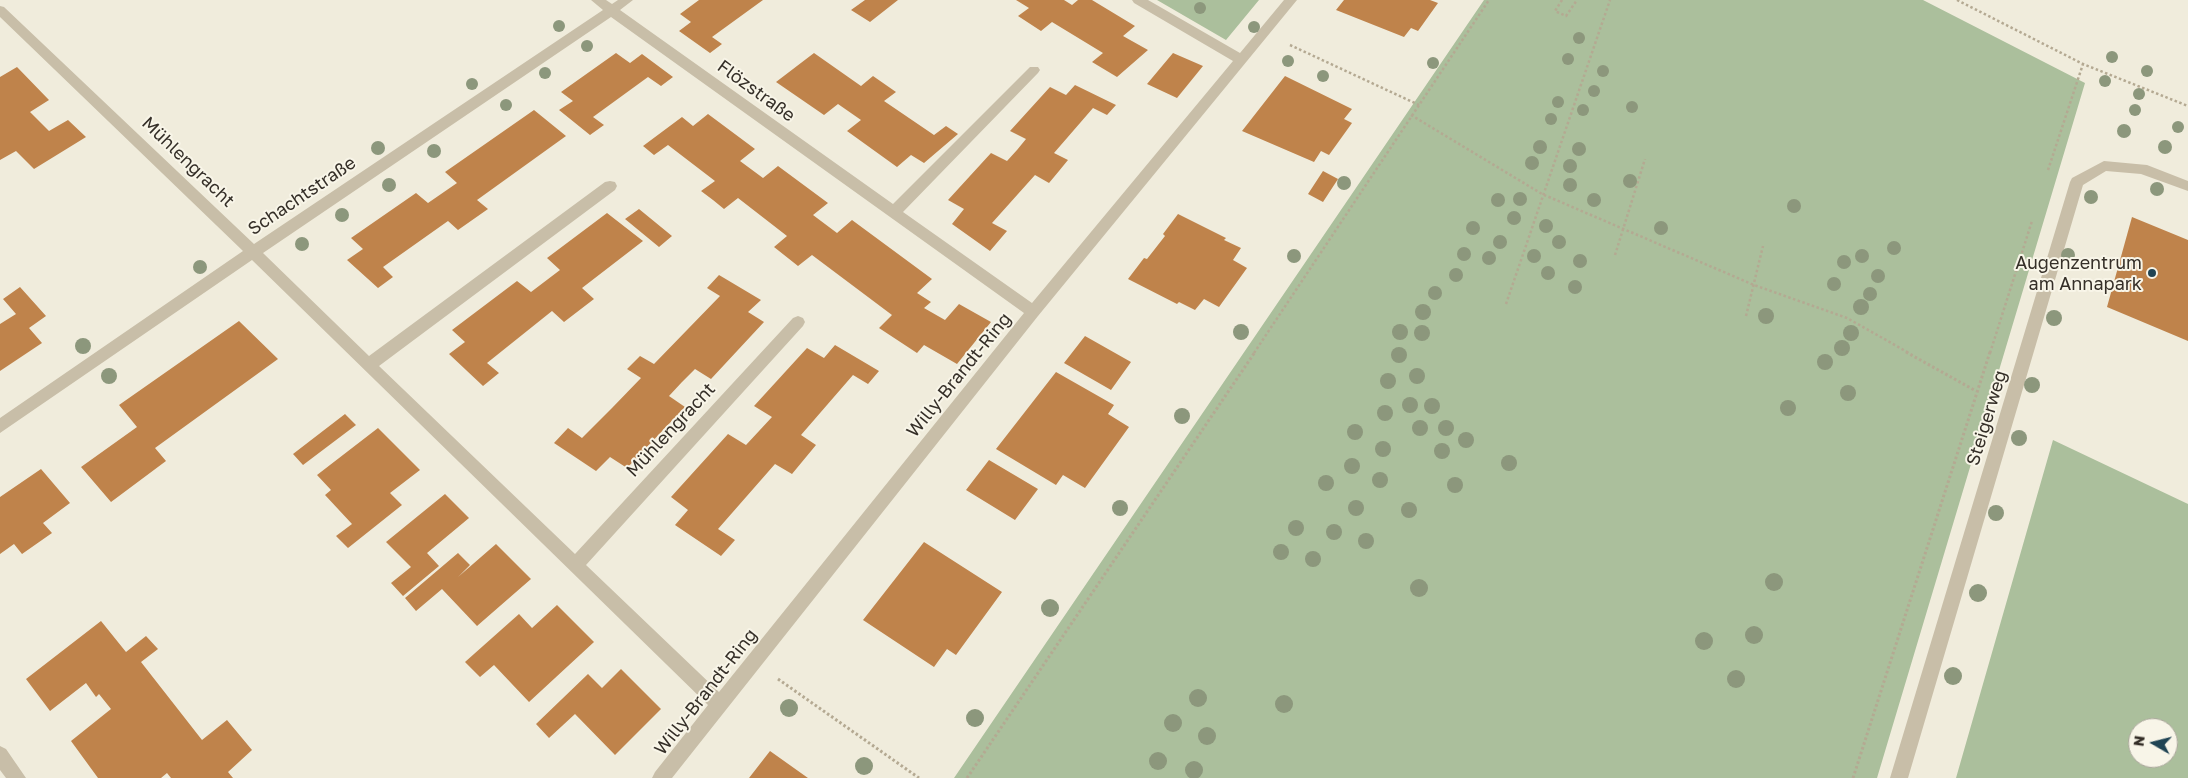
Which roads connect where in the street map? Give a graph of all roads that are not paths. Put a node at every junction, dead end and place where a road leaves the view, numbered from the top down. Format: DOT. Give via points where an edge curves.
graph roads {
  1 [pos="597,0"];
  2 [pos="627,0"];
  3 [pos="1138,0"];
  4 [pos="1291,0"];
  5 [pos="0,10"];
  6 [pos="612,10"];
  7 [pos="1242,60"];
  8 [pos="1034,70"];
  9 [pos="610,186"];
  10 [pos="2188,186"];
  11 [pos="894,212"];
  12 [pos="254,252"];
  13 [pos="1033,312"];
  14 [pos="798,322"];
  15 [pos="368,365"];
  16 [pos="0,426"];
  17 [pos="574,565"];
  18 [pos="720,705"];
  19 [pos="0,755"];
  20 [pos="17,778"];
  21 [pos="661,778"];
  22 [pos="1899,778"];
  1 -- 6 [label="street, Flözstraße"];
  2 -- 6 [label="street, Schachtstraße"];
  3 -- 7 [label="street"];
  4 -- 7 [label="street, Willy-Brandt-Ring"];
  5 -- 12 [label="street, Mühlengracht"];
  6 -- 11 [label="street, Flözstraße"];
  6 -- 12 [label="street, Schachtstraße"];
  7 -- 13 [label="street, Willy-Brandt-Ring"];
  8 -- 11 [label="street"];
  9 -- 15 [label="street"];
  10 -- 22 [label="street, Steigerweg" via="2142,169 2104,166 2077,182"];
  11 -- 13 [label="street, Flözstraße"];
  12 -- 15 [label="street, Mühlengracht"];
  12 -- 16 [label="street, Schachtstraße"];
  13 -- 18 [label="street, Willy-Brandt-Ring"];
  14 -- 17 [label="street, Mühlengracht"];
  15 -- 17 [label="street, Mühlengracht"];
  17 -- 18 [label="street, Mühlengracht"];
  18 -- 21 [label="street, Willy-Brandt-Ring"];
  19 -- 20 [label="street"];
}
